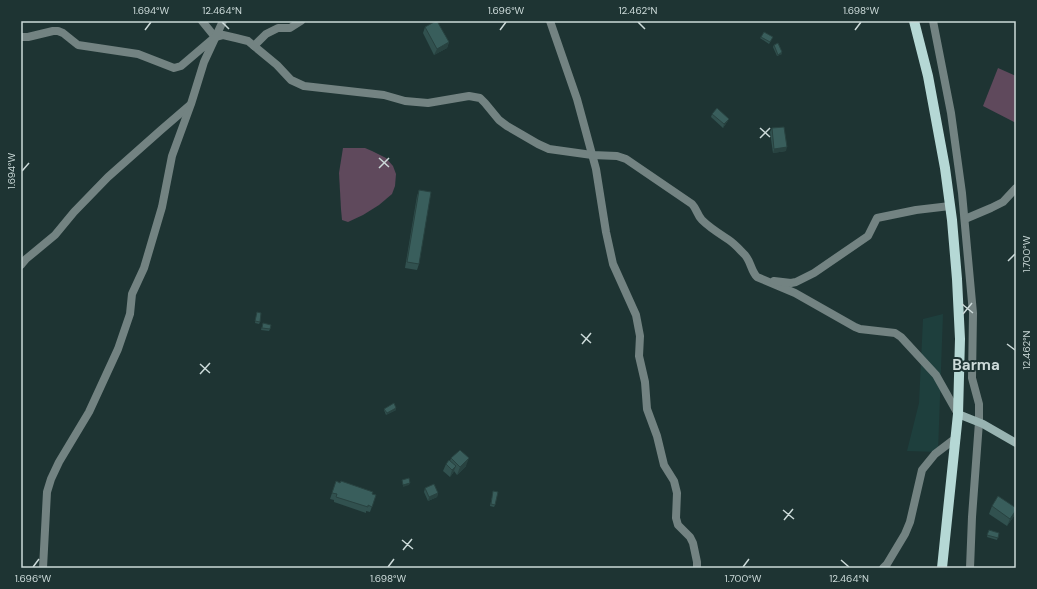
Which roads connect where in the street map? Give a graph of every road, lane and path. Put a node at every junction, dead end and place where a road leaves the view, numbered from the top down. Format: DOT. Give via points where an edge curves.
graph roads {
  1 [pos="202,21"];
  2 [pos="223,21"];
  3 [pos="301,21"];
  4 [pos="550,21"];
  5 [pos="914,21"];
  6 [pos="933,21"];
  7 [pos="21,37"];
  8 [pos="215,37"];
  9 [pos="254,46"];
  10 [pos="191,104"];
  11 [pos="592,155"];
  12 [pos="1016,188"];
  13 [pos="950,206"];
  14 [pos="965,218"];
  15 [pos="21,265"];
  16 [pos="768,281"];
  17 [pos="958,414"];
  18 [pos="979,422"];
  19 [pos="956,438"];
  20 [pos="1016,443"];
  21 [pos="43,568"];
  22 [pos="697,568"];
  23 [pos="883,568"];
  24 [pos="942,568"];
  25 [pos="970,568"];
  1 -- 8 [label="street"];
  2 -- 8 [label="street"];
  3 -- 9 [label="street" via="290,28 278,28 266,34"];
  4 -- 11 [label="street" via="577,99"];
  5 -- 13 [label="main road" via="928,76"];
  6 -- 14 [label="street" via="951,114"];
  7 -- 8 [label="street" via="58,31 78,45 138,54 174,68 181,66"];
  8 -- 9 [label="street" via="236,38 248,41"];
  8 -- 10 [label="street"];
  9 -- 11 [label="street" via="291,80 304,86 384,95 428,104 469,96 480,98 499,120 538,144 549,149"];
  10 -- 15 [label="street" via="108,177 55,235"];
  10 -- 21 [label="street" via="172,156 162,207 144,268 132,294 130,314 118,349 89,412 51,479 47,492"];
  11 -- 16 [label="street" via="626,159 692,204 702,220 746,257 753,273"];
  11 -- 22 [label="street" via="613,264 636,315 647,409 664,464 674,481 678,525 693,543"];
  12 -- 14 [label="street" via="1003,202"];
  13 -- 16 [label="street" via="877,218 868,236 814,273 791,284"];
  13 -- 17 [label="main road" via="960,339"];
  14 -- 18 [label="street" via="973,313 972,378 979,404"];
  16 -- 17 [label="street" via="795,293 855,327 894,333 901,337 936,375"];
  17 -- 18 [label="street"];
  17 -- 19 [label="main road"];
  18 -- 20 [label="street"];
  18 -- 25 [label="street"];
  19 -- 23 [label="street" via="935,454 922,470 910,522"];
  19 -- 24 [label="main road"];
}
